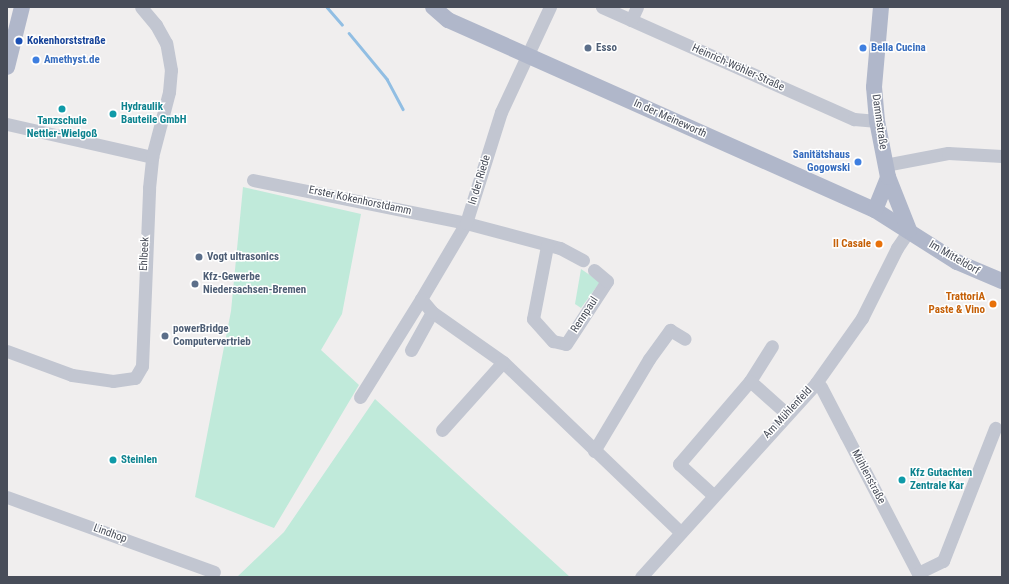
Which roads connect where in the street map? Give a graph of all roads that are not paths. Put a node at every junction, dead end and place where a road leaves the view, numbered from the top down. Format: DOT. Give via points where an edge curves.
graph roads {
  1 [pos="22,7"];
  2 [pos="141,7"];
  3 [pos="433,7"];
  4 [pos="550,7"];
  5 [pos="602,7"];
  6 [pos="637,7"];
  7 [pos="881,7"];
  8 [pos="631,20"];
  9 [pos="528,56"];
  10 [pos="7,67"];
  11 [pos="876,121"];
  12 [pos="7,124"];
  13 [pos="1002,156"];
  14 [pos="152,157"];
  15 [pos="886,171"];
  16 [pos="253,180"];
  17 [pos="875,210"];
  18 [pos="466,223"];
  19 [pos="909,230"];
  20 [pos="547,246"];
  21 [pos="583,260"];
  22 [pos="594,270"];
  23 [pos="1002,281"];
  24 [pos="421,299"];
  25 [pos="432,312"];
  26 [pos="685,338"];
  27 [pos="772,346"];
  28 [pos="411,350"];
  29 [pos="7,351"];
  30 [pos="503,362"];
  31 [pos="750,382"];
  32 [pos="816,383"];
  33 [pos="360,397"];
  34 [pos="787,414"];
  35 [pos="995,428"];
  36 [pos="442,430"];
  37 [pos="594,451"];
  38 [pos="713,496"];
  39 [pos="7,497"];
  40 [pos="680,532"];
  41 [pos="214,572"];
  42 [pos="919,575"];
  43 [pos="641,577"];
  1 -- 10 [label="main road"];
  2 -- 14 [label="street, Ehlbeek" via="156,24 166,44 171,70 169,92"];
  3 -- 9 [label="main road, In der Meineworth" via="448,20"];
  4 -- 9 [label="street"];
  5 -- 8 [label="street, Heinrich-Wöhler-Straße"];
  6 -- 8 [label="street"];
  7 -- 11 [label="main road, Dammstraße" via="874,87"];
  8 -- 11 [label="street, Heinrich-Wöhler-Straße" via="854,119"];
  9 -- 17 [label="main road, In der Meineworth"];
  9 -- 18 [label="street, In der Riede" via="522,62 501,112"];
  11 -- 15 [label="main road, Dammstraße"];
  12 -- 14 [label="street"];
  13 -- 15 [label="street" via="948,153"];
  14 -- 29 [label="street, Ehlbeek" via="147,217 142,366 135,378 113,381 72,375"];
  15 -- 17 [label="main road"];
  15 -- 19 [label="main road, Dammstraße"];
  16 -- 18 [label="street, Erster Kokenhorstdamm"];
  17 -- 19 [label="main road, In der Meineworth"];
  18 -- 20 [label="street"];
  18 -- 24 [label="street, In der Riede"];
  19 -- 23 [label="main road, Im Mitteldorf" via="957,262"];
  19 -- 32 [label="street, Am Mühlenfeld" via="897,248 862,318"];
  20 -- 21 [label="street" via="571,252"];
  20 -- 22 [label="street, Rennpaul" via="533,319 553,341 566,344 607,281"];
  24 -- 25 [label="street"];
  24 -- 33 [label="street, In der Riede"];
  25 -- 28 [label="street"];
  25 -- 30 [label="street"];
  26 -- 37 [label="street" via="670,330 649,359"];
  27 -- 31 [label="street"];
  30 -- 36 [label="street"];
  30 -- 37 [label="street"];
  31 -- 34 [label="street"];
  31 -- 38 [label="street" via="679,464"];
  32 -- 34 [label="street, Am Mühlenfeld"];
  32 -- 42 [label="street, Mühlenstraße" via="839,421"];
  34 -- 38 [label="street, Am Mühlenfeld"];
  35 -- 42 [label="street, Mühlenstraße" via="942,561"];
  37 -- 40 [label="street"];
  38 -- 40 [label="street, Am Mühlenfeld"];
  39 -- 41 [label="street, Lindhop"];
  40 -- 43 [label="street, Am Mühlenfeld"];
}
